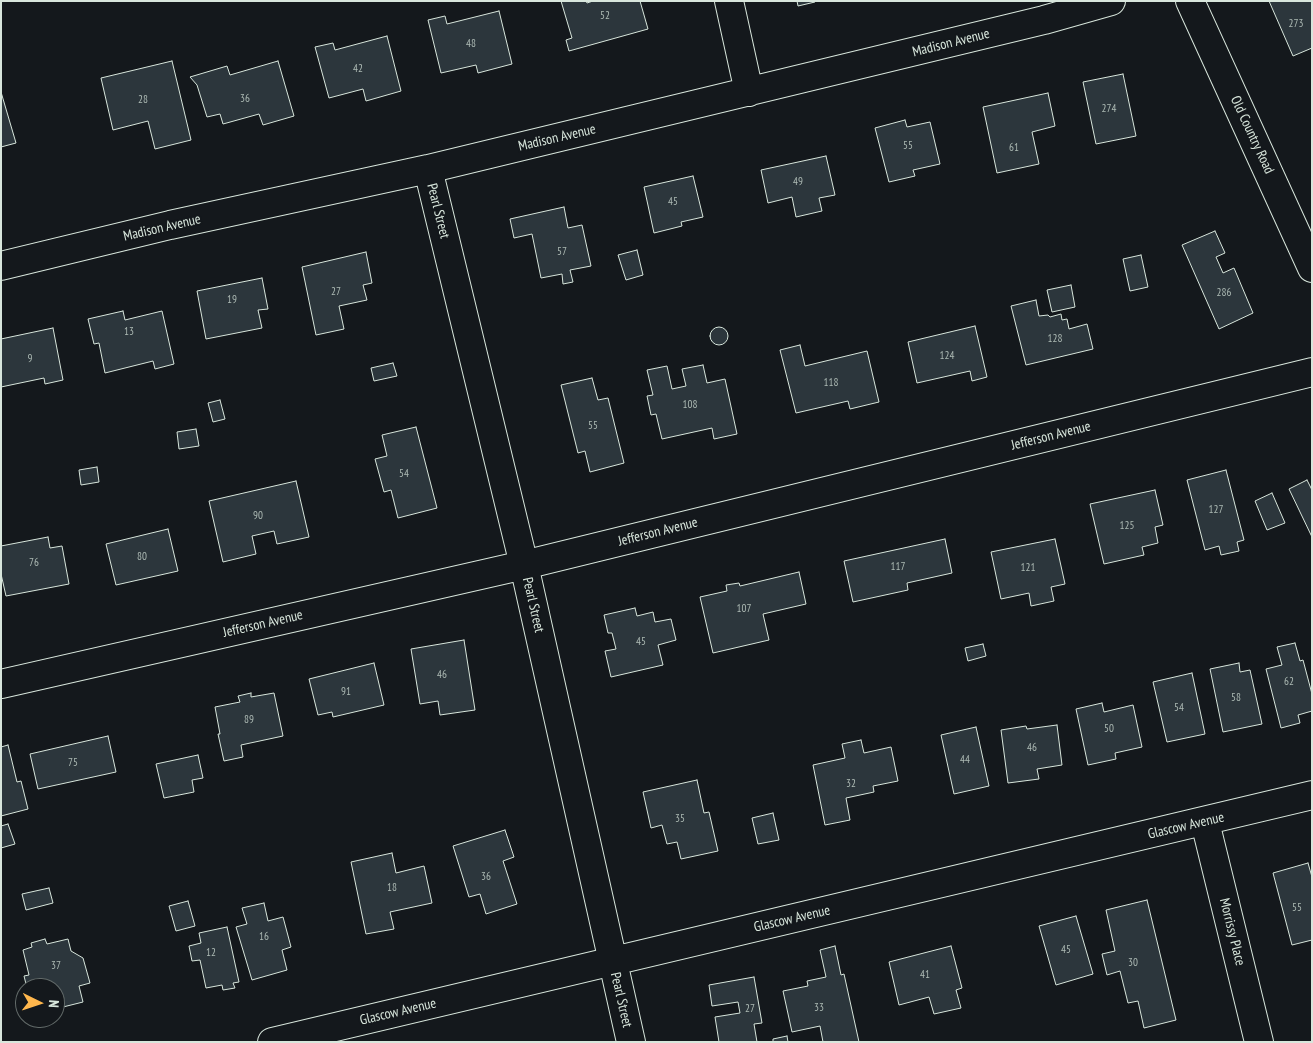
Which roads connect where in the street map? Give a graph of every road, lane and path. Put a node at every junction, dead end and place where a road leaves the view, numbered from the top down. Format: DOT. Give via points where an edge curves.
graph roads {
  1 [pos="729,1"];
  2 [pos="1111,1"];
  3 [pos="1190,1"];
  4 [pos="749,92"];
  5 [pos="428,169"];
  6 [pos="1309,252"];
  7 [pos="1,266"];
  8 [pos="1312,372"];
  9 [pos="524,565"];
  10 [pos="1,684"];
  11 [pos="1312,795"];
  12 [pos="1205,822"];
  13 [pos="612,962"];
  14 [pos="272,1042"];
  15 [pos="631,1042"];
  16 [pos="1259,1042"];
  1 -- 4 [label="street"];
  2 -- 4 [label="street, Madison Avenue"];
  3 -- 6 [label="street, Old Country Road"];
  4 -- 5 [label="street, Madison Avenue"];
  5 -- 7 [label="street, Madison Avenue"];
  5 -- 9 [label="street, Pearl Street"];
  8 -- 9 [label="street, Jefferson Avenue"];
  9 -- 10 [label="street, Jefferson Avenue"];
  9 -- 13 [label="street, Pearl Street"];
  11 -- 12 [label="street, Glascow Avenue"];
  12 -- 13 [label="street, Glascow Avenue"];
  12 -- 16 [label="street, Morrissy Place"];
  13 -- 14 [label="street, Glascow Avenue"];
  13 -- 15 [label="street, Pearl Street"];
}
